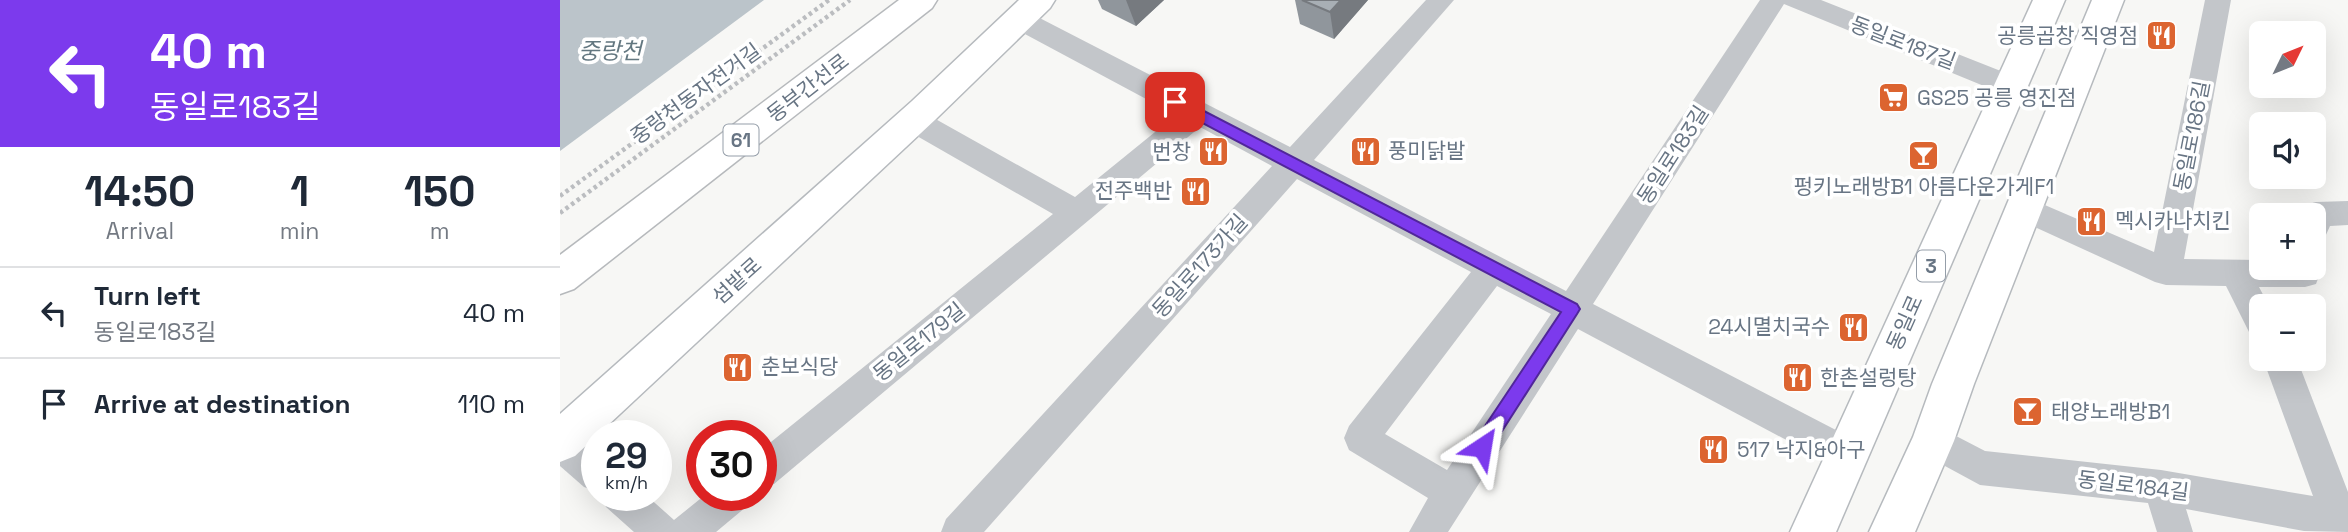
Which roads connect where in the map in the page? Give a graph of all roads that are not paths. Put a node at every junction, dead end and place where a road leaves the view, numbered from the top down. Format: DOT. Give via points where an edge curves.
graph roads {
  1 [pos="921,0"];
  2 [pos="1441,0"];
  3 [pos="1774,0"];
  4 [pos="1795,0"];
  5 [pos="2049,0"];
  6 [pos="2108,0"];
  7 [pos="2218,0"];
  8 [pos="1029,10"];
  9 [pos="2011,86"];
  10 [pos="1198,113"];
  11 [pos="913,120"];
  12 [pos="1293,163"];
  13 [pos="704,169"];
  14 [pos="2024,208"];
  15 [pos="1077,213"];
  16 [pos="2348,213"];
  17 [pos="2326,214"];
  18 [pos="1492,268"];
  19 [pos="2166,272"];
  20 [pos="2235,273"];
  21 [pos="2249,273"];
  22 [pos="560,277"];
  23 [pos="560,295"];
  24 [pos="2249,300"];
  25 [pos="1571,309"];
  26 [pos="2283,371"];
  27 [pos="1934,441"];
  28 [pos="560,442"];
  29 [pos="1847,454"];
  30 [pos="777,459"];
  31 [pos="581,461"];
  32 [pos="2161,487"];
  33 [pos="1452,493"];
  34 [pos="637,511"];
  35 [pos="714,511"];
  36 [pos="2325,520"];
  37 [pos="661,532"];
  38 [pos="688,532"];
  39 [pos="959,532"];
  40 [pos="1427,532"];
  41 [pos="1813,532"];
  42 [pos="1892,532"];
  43 [pos="2175,532"];
  1 -- 13 [label="main road, 동부간선로 / 61"];
  2 -- 12 [label="street, 동일로173가길"];
  3 -- 25 [label="street, 동일로183길"];
  4 -- 9 [label="street, 동일로187길"];
  5 -- 9 [label="main road, 동일로 / 3"];
  6 -- 14 [label="main road"];
  7 -- 19 [label="street, 동일로186길"];
  8 -- 10 [label="street"];
  8 -- 11 [label="main road, 섬밭로"];
  9 -- 29 [label="main road, 동일로 / 3"];
  10 -- 12 [label="street"];
  10 -- 15 [label="street"];
  11 -- 15 [label="street"];
  11 -- 28 [label="main road, 섬밭로"];
  12 -- 18 [label="street"];
  12 -- 39 [label="street, 동일로173가길"];
  13 -- 22 [label="main road, 동부간선로 / 61"];
  13 -- 23 [label="main road"];
  14 -- 19 [label="street"];
  14 -- 27 [label="main road"];
  15 -- 30 [label="street, 동일로179길"];
  16 -- 17 [label="street"];
  18 -- 25 [label="street"];
  18 -- 33 [label="street" via="1361,438"];
  19 -- 20 [label="street"];
  20 -- 21 [label="street"];
  20 -- 24 [label="street"];
  25 -- 29 [label="street"];
  25 -- 33 [label="street"];
  26 -- 36 [label="street, 동일로184길"];
  27 -- 32 [label="street, 동일로184길" via="1980,468"];
  27 -- 42 [label="main road"];
  28 -- 31 [label="street"];
  29 -- 41 [label="main road, 동일로 / 3"];
  32 -- 36 [label="street, 동일로184길"];
  32 -- 43 [label="street"];
  33 -- 40 [label="street"];
  34 -- 37 [label="street"];
  35 -- 38 [label="street"];
}
